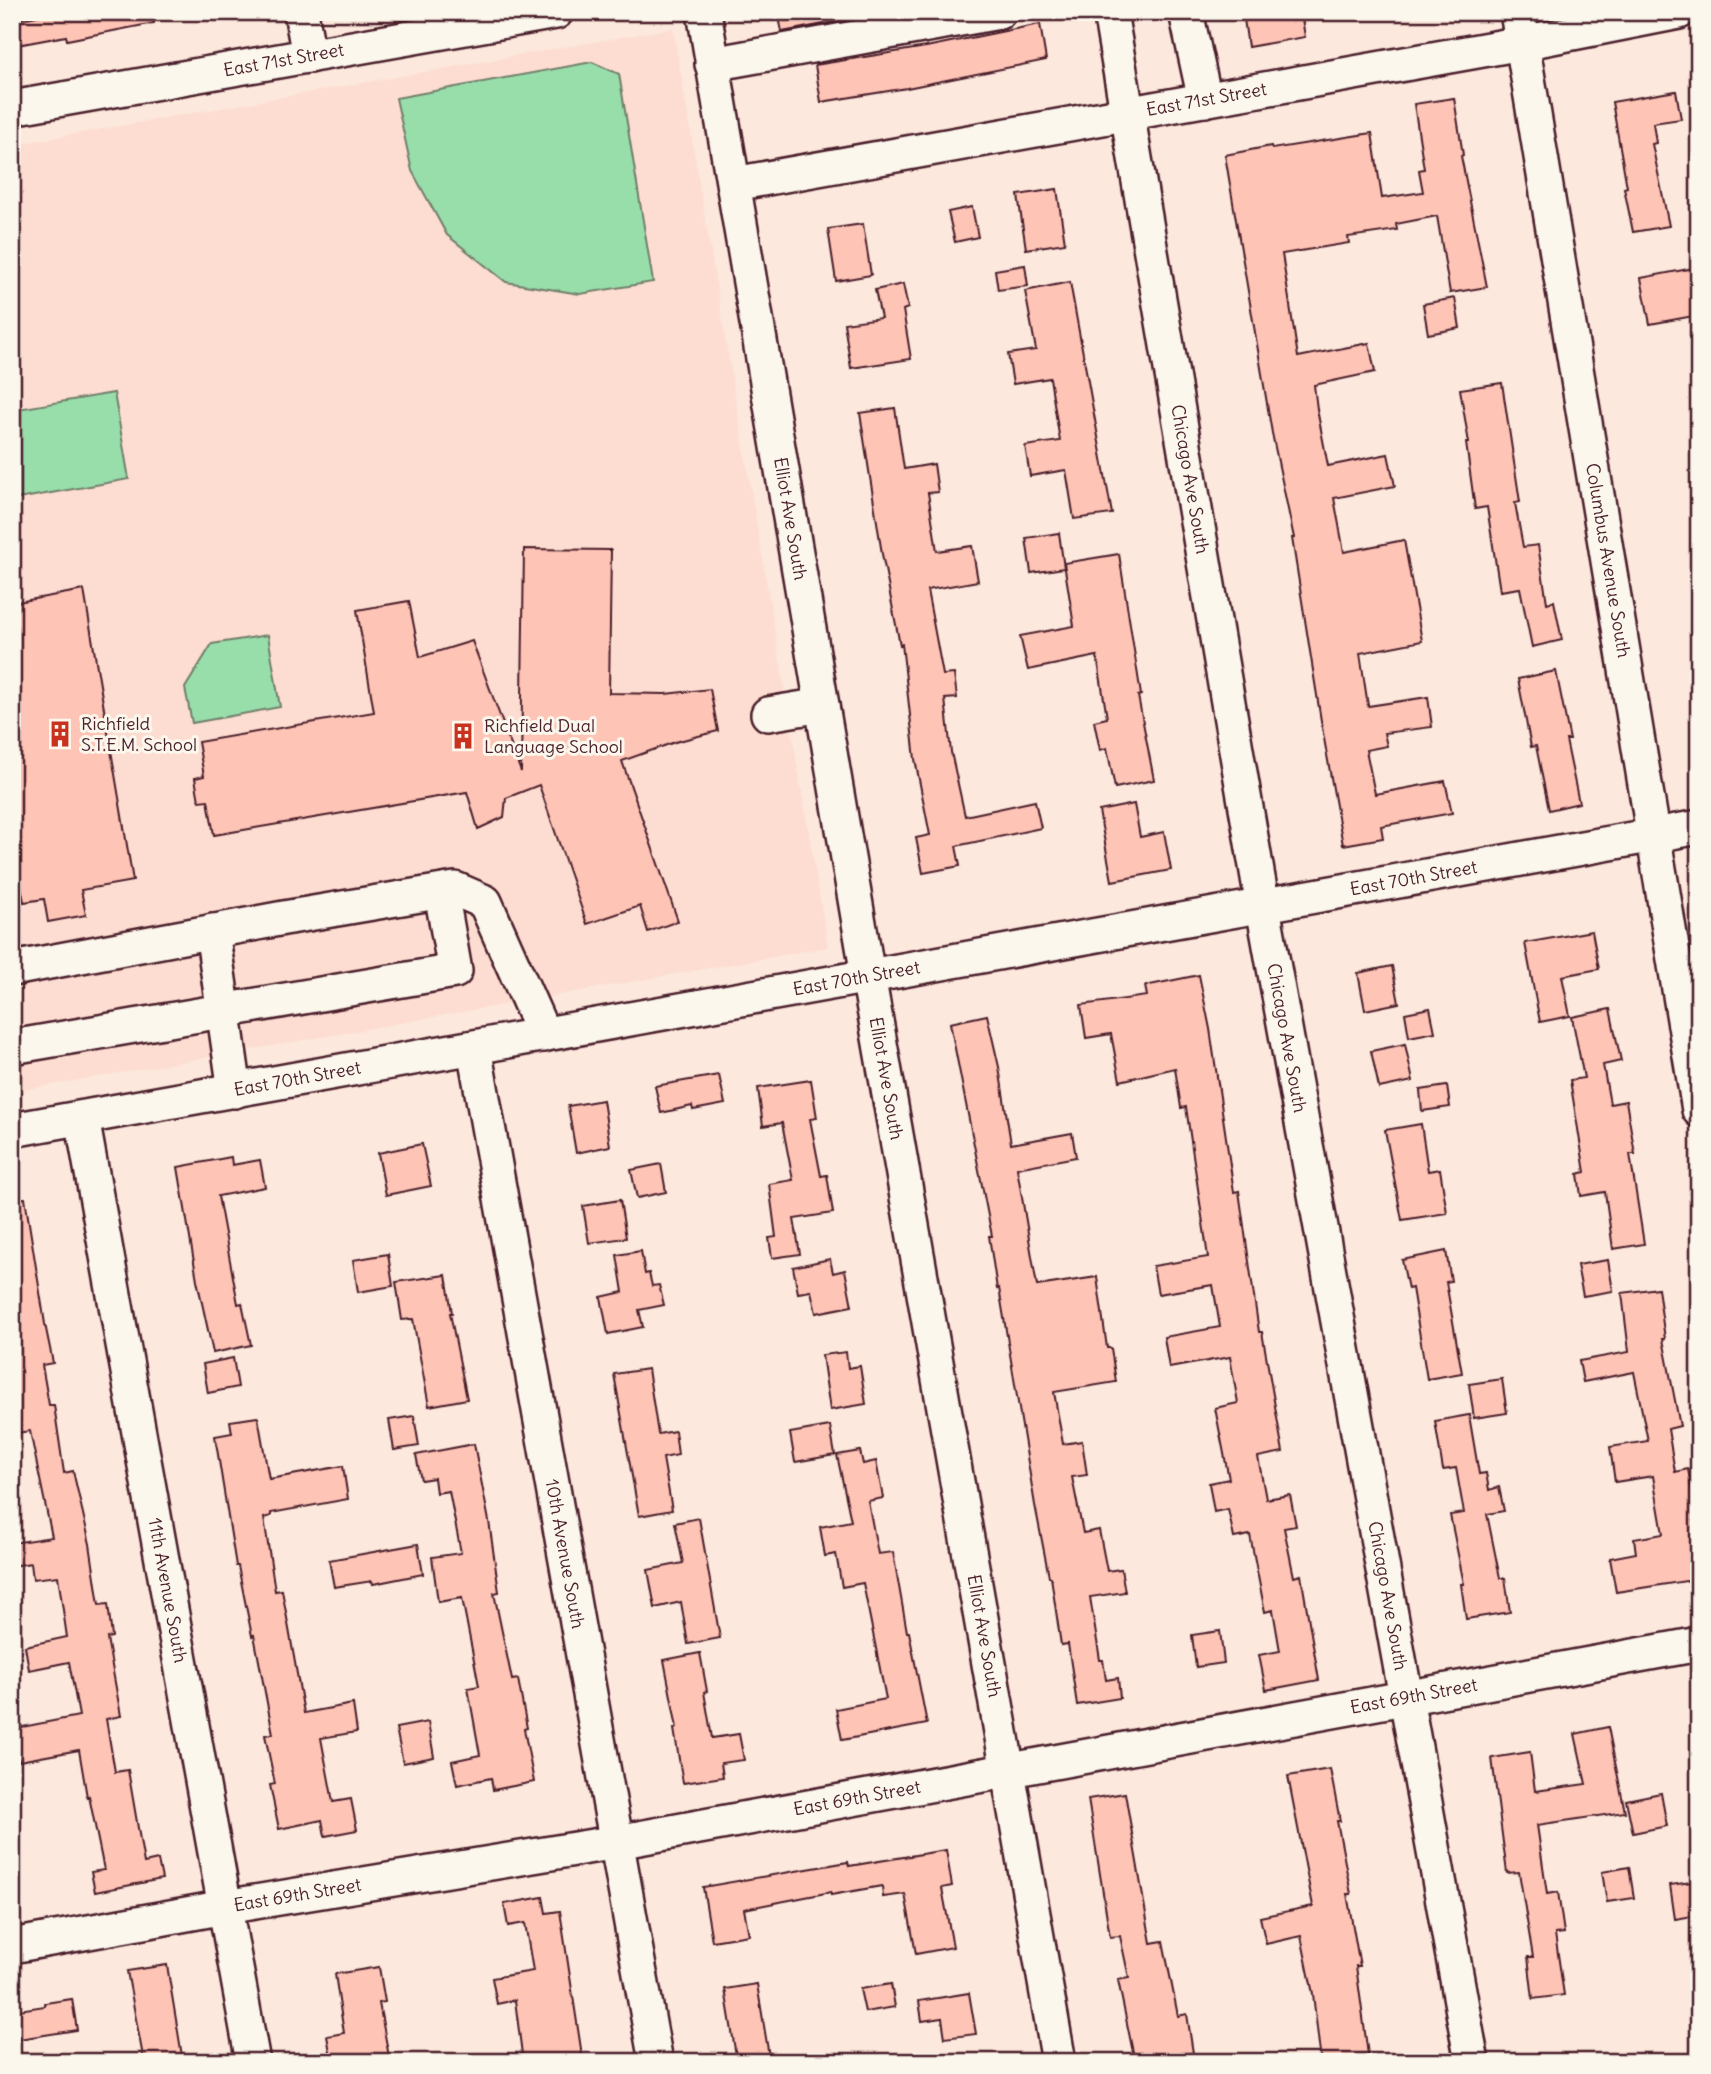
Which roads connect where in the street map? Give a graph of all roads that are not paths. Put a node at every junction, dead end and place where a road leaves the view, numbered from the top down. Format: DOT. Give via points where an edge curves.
graph roads {
  1 [pos="301,12"];
  2 [pos="555,12"];
  3 [pos="704,12"];
  4 [pos="999,12"];
  5 [pos="1110,12"];
  6 [pos="1186,12"];
  7 [pos="1679,12"];
  8 [pos="1520,28"];
  9 [pos="309,56"];
  10 [pos="712,64"];
  11 [pos="1205,100"];
  12 [pos="12,108"];
  13 [pos="1128,114"];
  14 [pos="734,184"];
  15 [pos="822,705"];
  16 [pos="768,714"];
  17 [pos="1699,827"];
  18 [pos="1652,835"];
  19 [pos="440,892"];
  20 [pos="1263,907"];
  21 [pos="212,931"];
  22 [pos="12,969"];
  23 [pos="869,978"];
  24 [pos="224,1011"];
  25 [pos="544,1035"];
  26 [pos="12,1047"];
  27 [pos="474,1048"];
  28 [pos="235,1091"];
  29 [pos="1699,1110"];
  30 [pos="82,1118"];
  31 [pos="12,1130"];
  32 [pos="1699,1644"];
  33 [pos="1405,1696"];
  34 [pos="1009,1771"];
  35 [pos="617,1842"];
  36 [pos="225,1906"];
  37 [pos="12,1946"];
  38 [pos="253,2062"];
  39 [pos="656,2062"];
  40 [pos="1059,2062"];
  41 [pos="1472,2062"];
  1 -- 9 [label="street"];
  2 -- 9 [label="street, East 71st Street"];
  3 -- 10 [label="street, Elliot Ave South"];
  4 -- 10 [label="street"];
  5 -- 13 [label="street, Chicago Ave South"];
  6 -- 11 [label="street"];
  7 -- 8 [label="street, East 71st Street"];
  8 -- 11 [label="street, East 71st Street"];
  8 -- 18 [label="street, Columbus Avenue South"];
  9 -- 12 [label="street, East 71st Street"];
  10 -- 14 [label="street, Elliot Ave South"];
  11 -- 13 [label="street, East 71st Street"];
  13 -- 14 [label="street, East 71st Street"];
  13 -- 20 [label="street, Chicago Ave South"];
  14 -- 15 [label="street, Elliot Ave South"];
  15 -- 16 [label="street"];
  15 -- 23 [label="street, Elliot Ave South"];
  17 -- 18 [label="street, East 70th Street"];
  18 -- 20 [label="street, East 70th Street"];
  18 -- 29 [label="street, Columbus Avenue South"];
  19 -- 21 [label="street"];
  19 -- 24 [label="street" via="455,971"];
  19 -- 25 [label="street" via="455,889 485,902"];
  20 -- 23 [label="street, East 70th Street"];
  20 -- 33 [label="street, Chicago Ave South"];
  21 -- 22 [label="street"];
  21 -- 24 [label="street"];
  23 -- 25 [label="street, East 70th Street"];
  23 -- 34 [label="street, Elliot Ave South"];
  24 -- 26 [label="street"];
  24 -- 28 [label="street"];
  25 -- 27 [label="street, East 70th Street"];
  27 -- 28 [label="street, East 70th Street"];
  27 -- 35 [label="street, 10th Avenue South"];
  28 -- 30 [label="street, East 70th Street"];
  30 -- 31 [label="street, East 70th Street"];
  30 -- 36 [label="street, 11th Avenue South"];
  32 -- 33 [label="street, East 69th Street"];
  33 -- 34 [label="street, East 69th Street"];
  33 -- 41 [label="street, Chicago Ave South"];
  34 -- 35 [label="street, East 69th Street"];
  34 -- 40 [label="street, Elliot Ave South"];
  35 -- 36 [label="street, East 69th Street"];
  35 -- 39 [label="street, 10th Avenue South"];
  36 -- 37 [label="street, East 69th Street"];
  36 -- 38 [label="street, 11th Avenue South"];
}
